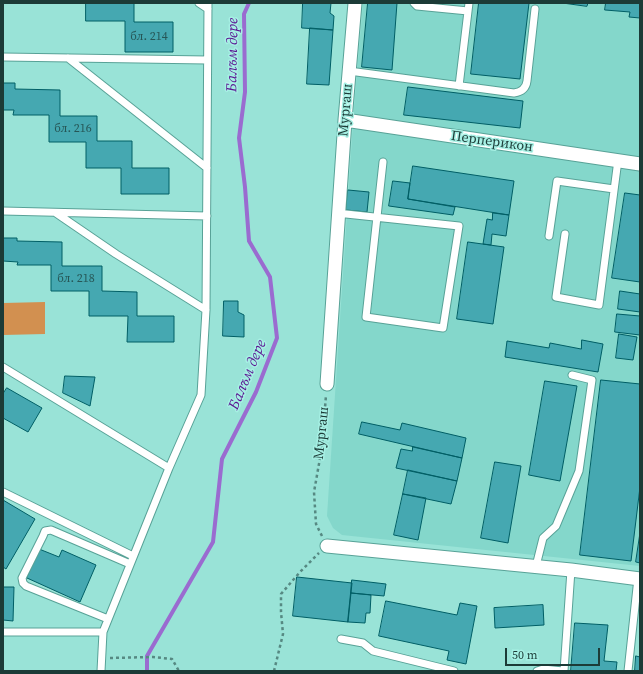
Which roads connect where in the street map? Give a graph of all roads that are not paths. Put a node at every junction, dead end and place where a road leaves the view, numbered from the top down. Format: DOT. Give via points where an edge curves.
graph roads {
  1 [pos="199,3"];
  2 [pos="355,3"];
  3 [pos="414,3"];
  4 [pos="469,3"];
  5 [pos="208,6"];
  6 [pos="535,9"];
  7 [pos="468,11"];
  8 [pos="3,57"];
  9 [pos="68,58"];
  10 [pos="207,60"];
  11 [pos="349,71"];
  12 [pos="459,86"];
  13 [pos="345,120"];
  14 [pos="618,160"];
  15 [pos="383,162"];
  16 [pos="640,164"];
  17 [pos="207,168"];
  18 [pos="614,189"];
  19 [pos="3,212"];
  20 [pos="56,213"];
  21 [pos="338,214"];
  22 [pos="207,216"];
  23 [pos="377,217"];
  24 [pos="565,234"];
  25 [pos="549,236"];
  26 [pos="206,310"];
  27 [pos="3,367"];
  28 [pos="572,375"];
  29 [pos="326,384"];
  30 [pos="169,468"];
  31 [pos="3,492"];
  32 [pos="327,546"];
  33 [pos="133,556"];
  34 [pos="130,564"];
  35 [pos="536,566"];
  36 [pos="571,570"];
  37 [pos="639,578"];
  38 [pos="108,619"];
  39 [pos="3,632"];
  40 [pos="103,632"];
  41 [pos="341,639"];
  42 [pos="101,671"];
  43 [pos="454,671"];
  44 [pos="536,671"];
  45 [pos="563,671"];
  46 [pos="628,671"];
  1 -- 5 [label="lane"];
  2 -- 11 [label="street, Мургаш"];
  3 -- 7 [label="lane" via="418,6"];
  4 -- 7 [label="lane"];
  5 -- 10 [label="lane"];
  6 -- 12 [label="lane" via="527,81 524,88 514,93"];
  7 -- 12 [label="lane"];
  8 -- 9 [label="lane"];
  9 -- 10 [label="lane"];
  9 -- 17 [label="lane"];
  10 -- 17 [label="lane"];
  11 -- 12 [label="lane"];
  11 -- 13 [label="street, Мургаш"];
  13 -- 14 [label="street, Перперикон"];
  13 -- 21 [label="street, Мургаш"];
  14 -- 16 [label="street, Перперикон"];
  14 -- 18 [label="lane"];
  15 -- 23 [label="lane"];
  17 -- 22 [label="lane"];
  18 -- 24 [label="lane" via="599,305 556,297"];
  18 -- 25 [label="lane" via="557,181"];
  19 -- 20 [label="lane"];
  20 -- 22 [label="lane"];
  20 -- 26 [label="lane"];
  21 -- 23 [label="lane"];
  21 -- 29 [label="street, Мургаш"];
  22 -- 26 [label="lane"];
  23 -- 23 [label="lane" via="459,226 443,328 366,317"];
  26 -- 30 [label="lane" via="201,395"];
  27 -- 30 [label="lane"];
  28 -- 35 [label="lane" via="592,380 579,472 556,526 543,538"];
  30 -- 33 [label="lane"];
  31 -- 33 [label="lane"];
  32 -- 35 [label="street"];
  33 -- 34 [label="lane"];
  34 -- 38 [label="lane"];
  34 -- 38 [label="lane" via="51,530 45,531 22,578 26,586"];
  35 -- 36 [label="street"];
  36 -- 37 [label="street"];
  36 -- 45 [label="lane"];
  37 -- 46 [label="lane"];
  38 -- 40 [label="lane"];
  39 -- 40 [label="lane"];
  40 -- 42 [label="lane"];
  41 -- 43 [label="lane" via="363,642 373,651"];
  44 -- 45 [label="lane"];
}
